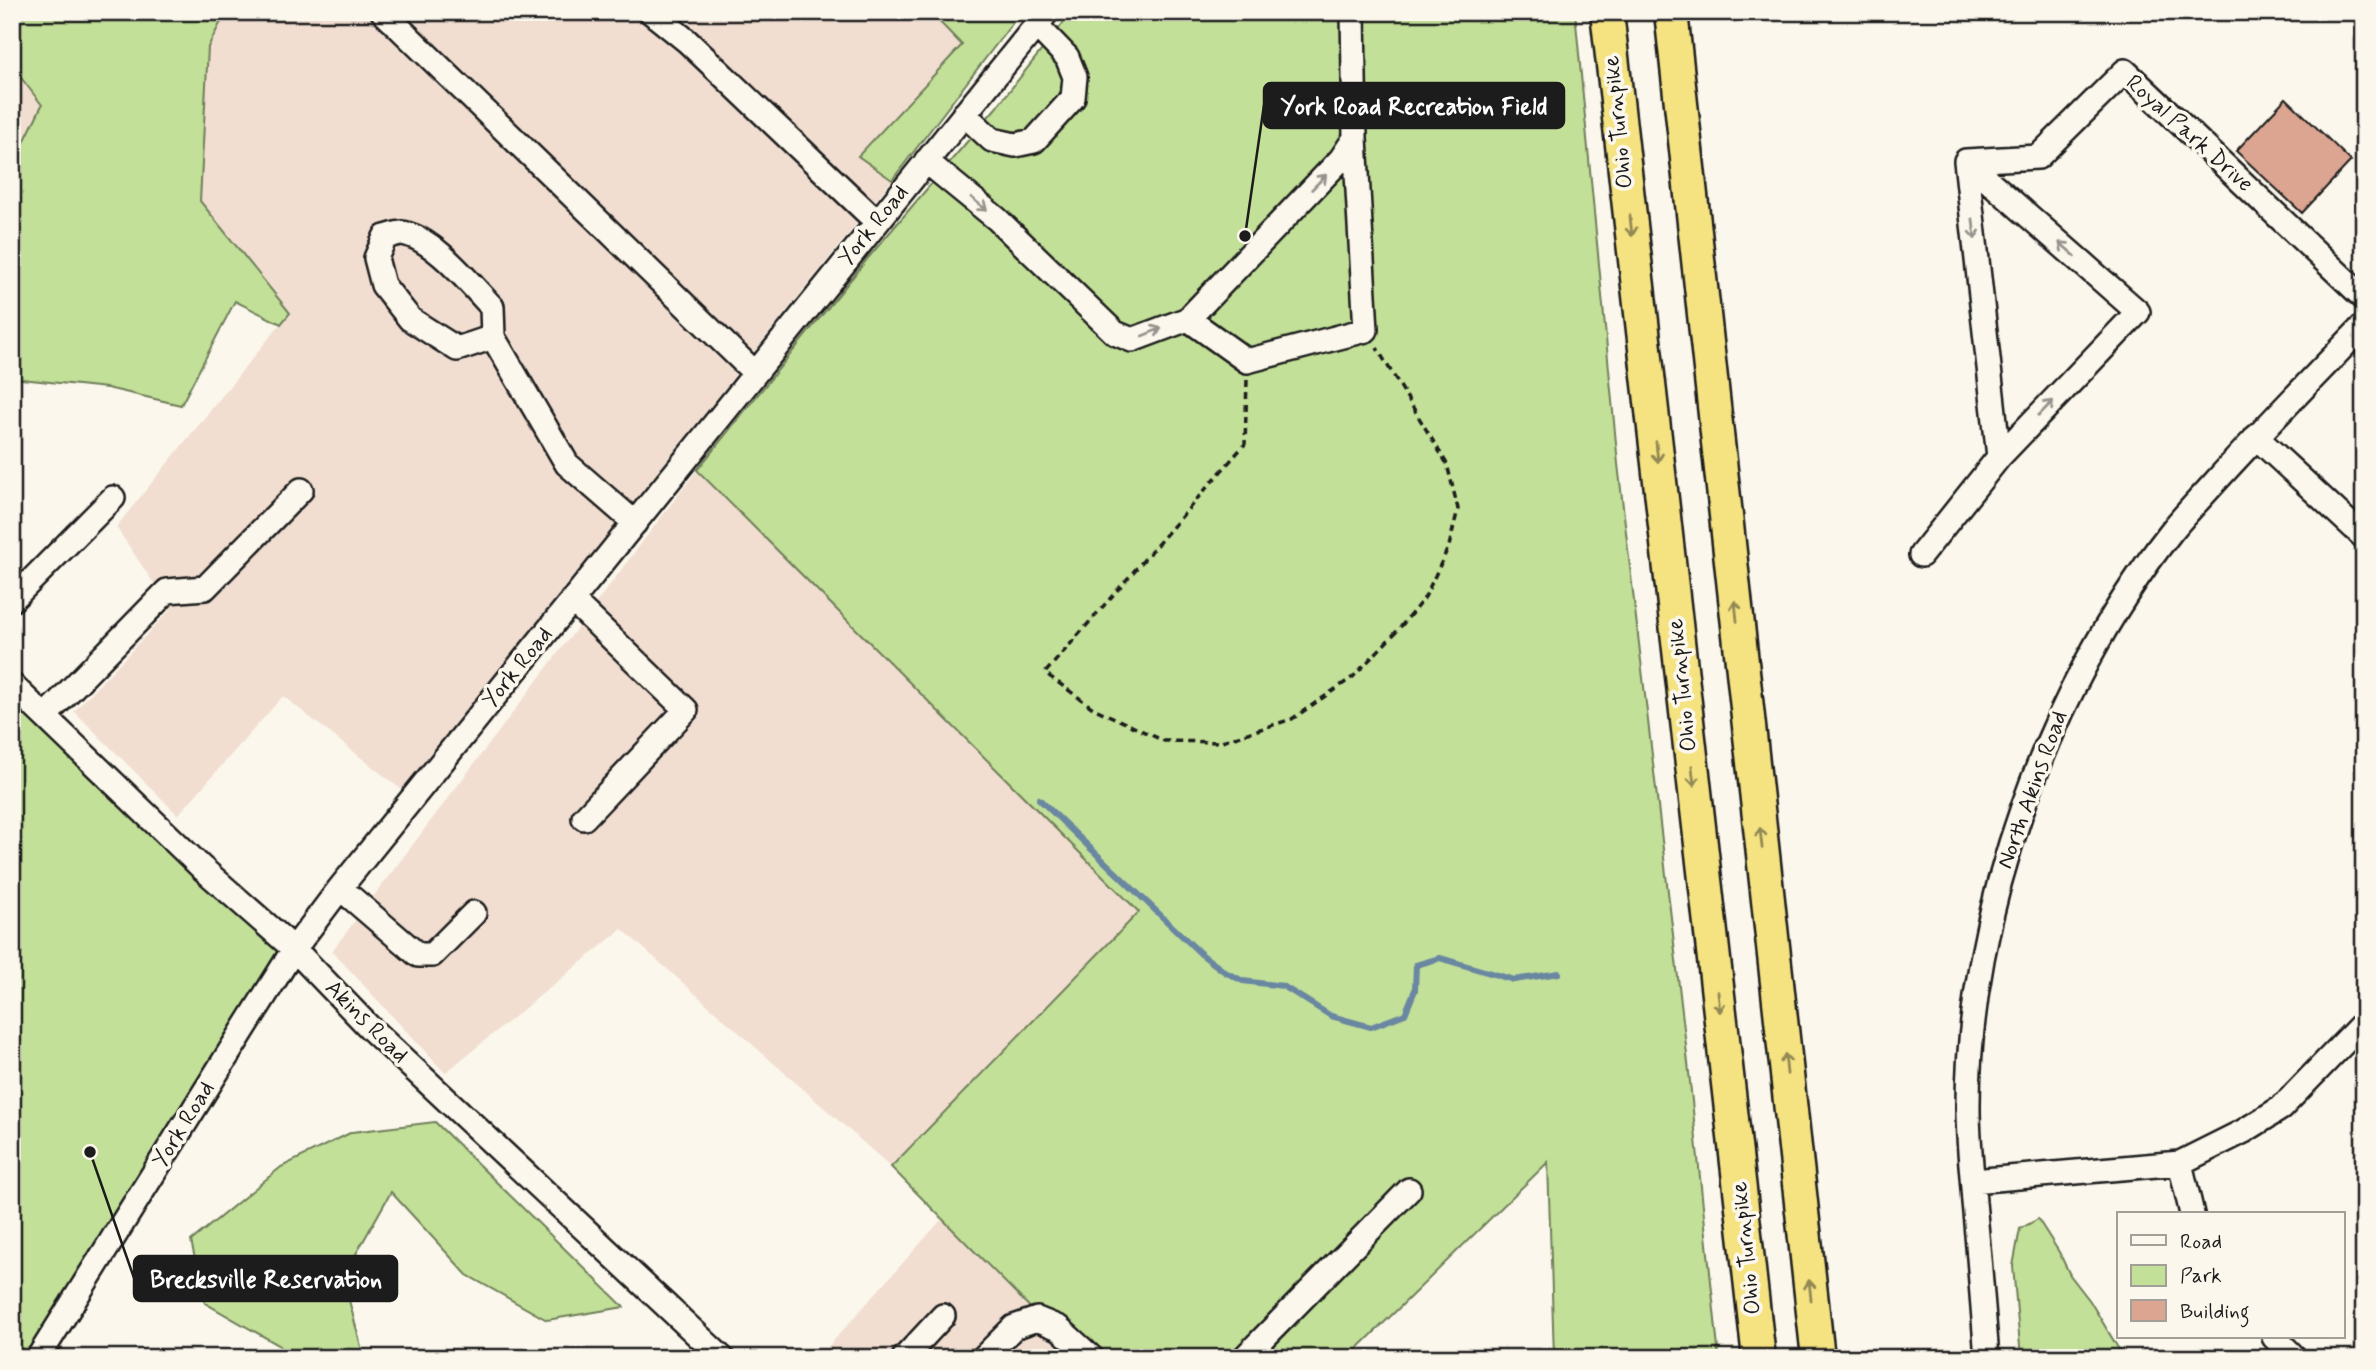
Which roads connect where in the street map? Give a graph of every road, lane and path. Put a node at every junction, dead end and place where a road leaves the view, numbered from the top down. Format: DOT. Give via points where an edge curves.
graph roads {
  1 [pos="383,12"];
  2 [pos="651,12"];
  3 [pos="1353,12"];
  4 [pos="1607,12"];
  5 [pos="1671,12"];
  6 [pos="1041,19"];
  7 [pos="964,114"];
  8 [pos="1355,138"];
  9 [pos="926,161"];
  10 [pos="1966,161"];
  11 [pos="877,222"];
  12 [pos="2364,298"];
  13 [pos="1188,319"];
  14 [pos="2364,325"];
  15 [pos="1366,330"];
  16 [pos="493,337"];
  17 [pos="1247,361"];
  18 [pos="755,373"];
  19 [pos="2256,437"];
  20 [pos="1999,457"];
  21 [pos="301,490"];
  22 [pos="113,498"];
  23 [pos="635,523"];
  24 [pos="2364,537"];
  25 [pos="1920,555"];
  26 [pos="12,600"];
  27 [pos="572,600"];
  28 [pos="12,685"];
  29 [pos="45,716"];
  30 [pos="584,818"];
  31 [pos="340,888"];
  32 [pos="474,914"];
  33 [pos="293,949"];
  34 [pos="2364,1022"];
  35 [pos="2179,1163"];
  36 [pos="1973,1181"];
  37 [pos="1409,1190"];
  38 [pos="2191,1212"];
  39 [pos="943,1316"];
  40 [pos="2275,1338"];
  41 [pos="37,1358"];
  42 [pos="722,1358"];
  43 [pos="904,1358"];
  44 [pos="983,1358"];
  45 [pos="1092,1358"];
  46 [pos="1244,1358"];
  47 [pos="1759,1358"];
  48 [pos="1818,1358"];
  49 [pos="1987,1358"];
  50 [pos="2294,1358"];
  1 -- 18 [label="street"];
  2 -- 11 [label="street"];
  3 -- 8 [label="street"];
  4 -- 47 [label="highway, Ohio Turnpike, one-way"];
  48 -- 5 [label="highway, one-way"];
  6 -- 7 [label="street, York Road"];
  6 -- 7 [label="street" via="1068,57 1075,77 1073,98 1034,141 1015,145 992,140"];
  7 -- 9 [label="street, York Road"];
  13 -- 8 [label="street, one-way" via="1341,159"];
  8 -- 15 [label="street"];
  9 -- 11 [label="street, York Road"];
  9 -- 13 [label="street, one-way" via="997,219 1115,333 1132,340"];
  10 -- 12 [label="street, Royal Park Drive" via="2038,157 2125,71"];
  10 -- 20 [label="street, one-way"];
  20 -- 10 [label="street, one-way" via="2138,312"];
  11 -- 18 [label="street, York Road"];
  13 -- 17 [label="street"];
  14 -- 19 [label="street, North Akins Road"];
  15 -- 17 [label="street"];
  15 -- 17 [label="path" via="1447,464 1458,509 1449,546 1425,597 1353,677 1292,719 1219,742 1164,741 1093,708 1045,673 1245,444"];
  16 -- 16 [label="street" via="492,307 433,249 401,233 385,237 376,258 383,285 410,320 457,349"];
  16 -- 23 [label="street" via="567,464"];
  18 -- 23 [label="street, York Road"];
  19 -- 24 [label="street"];
  19 -- 36 [label="street, North Akins Road" via="2170,532 2092,651 2058,714 2010,845 1987,936 1970,1039"];
  20 -- 25 [label="street"];
  21 -- 29 [label="street" via="205,587 167,591"];
  22 -- 26 [label="street"];
  23 -- 27 [label="street, York Road"];
  27 -- 30 [label="street" via="686,710"];
  27 -- 31 [label="street, York Road"];
  28 -- 29 [label="street, Akins Road"];
  29 -- 33 [label="street, Akins Road"];
  31 -- 32 [label="street" via="418,955 432,955"];
  31 -- 33 [label="street, York Road"];
  33 -- 41 [label="street, York Road"];
  33 -- 42 [label="street, Akins Road" via="371,1029"];
  34 -- 35 [label="street" via="2281,1108"];
  35 -- 36 [label="street"];
  35 -- 38 [label="street"];
  36 -- 49 [label="street, North Akins Road"];
  37 -- 46 [label="street"];
  39 -- 43 [label="street"];
  40 -- 50 [label="street"];
  44 -- 45 [label="street" via="1014,1327 1037,1319 1059,1328"];
}
